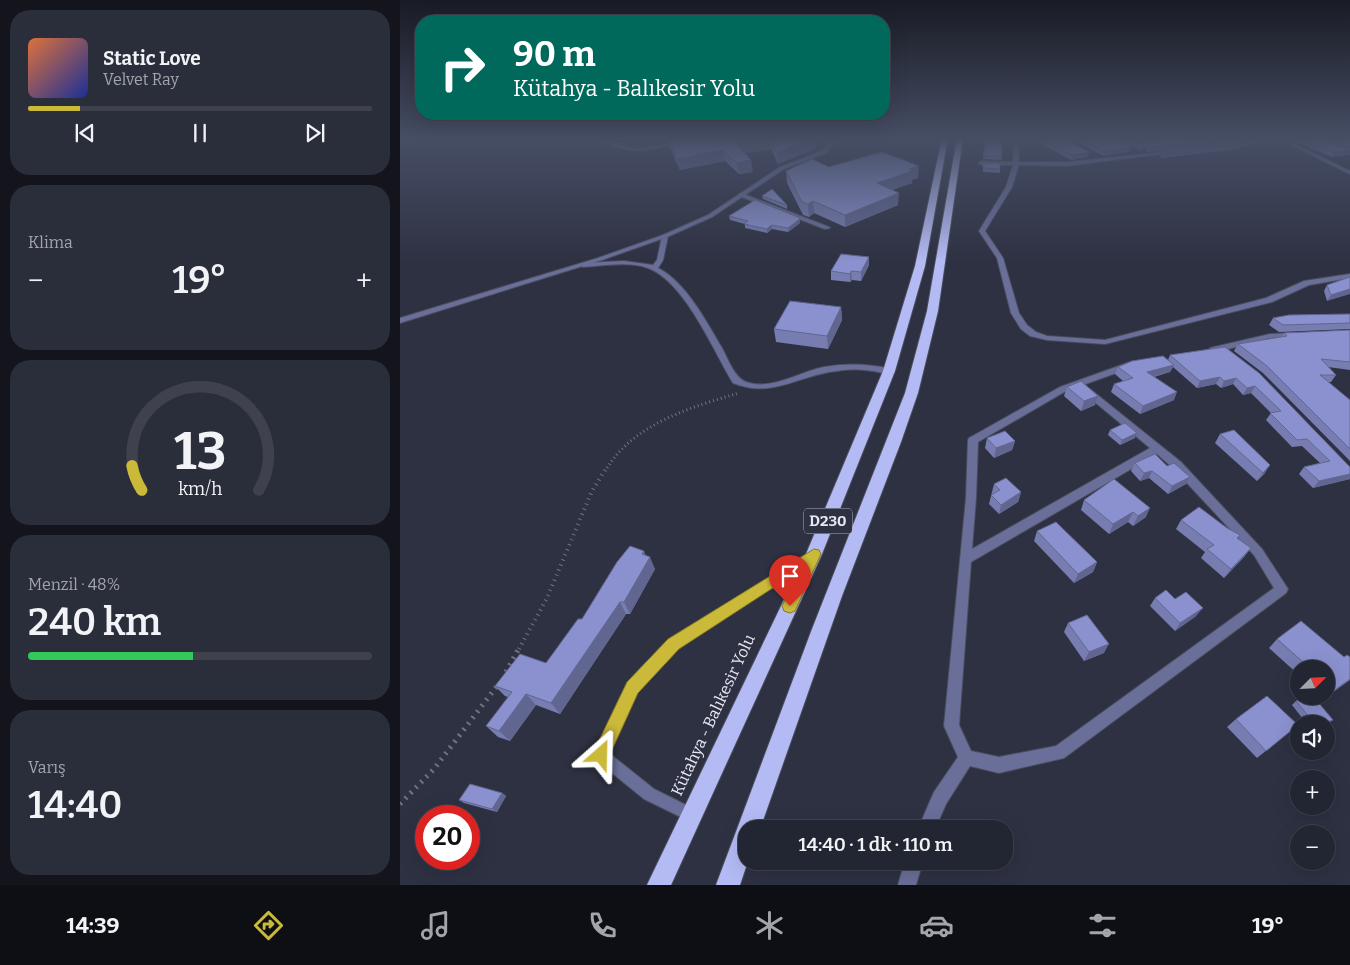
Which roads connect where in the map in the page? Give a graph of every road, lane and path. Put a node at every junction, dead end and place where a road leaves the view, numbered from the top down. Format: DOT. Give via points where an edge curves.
graph roads {
  1 [pos="765,179"];
  2 [pos="937,179"];
  3 [pos="953,179"];
  4 [pos="1011,179"];
  5 [pos="741,195"];
  6 [pos="827,228"];
  7 [pos="665,236"];
  8 [pos="583,265"];
  9 [pos="655,268"];
  10 [pos="1350,276"];
  11 [pos="400,321"];
  12 [pos="1305,334"];
  13 [pos="1203,350"];
  14 [pos="1136,364"];
  15 [pos="889,371"];
  16 [pos="1078,383"];
  17 [pos="747,386"];
  18 [pos="1157,449"];
  19 [pos="814,554"];
  20 [pos="966,559"];
  21 [pos="505,673"];
  22 [pos="500,682"];
  23 [pos="966,758"];
  24 [pos="400,804"];
  25 [pos="691,815"];
  26 [pos="751,820"];
  27 [pos="930,820"];
  28 [pos="738,857"];
  29 [pos="911,870"];
  30 [pos="659,885"];
  31 [pos="728,885"];
  32 [pos="907,885"];
  1 -- 5 [label="street"];
  2 -- 15 [label="highway, Kütahya - Balıkesir Yolu / D230" via="920,266"];
  3 -- 26 [label="highway, D230" via="942,266 919,370 892,451 846,562"];
  4 -- 10 [label="street" via="982,231 1000,258 1015,312 1024,327 1046,338 1105,342 1269,300 1307,283"];
  5 -- 6 [label="street"];
  5 -- 7 [label="street" via="710,216"];
  7 -- 8 [label="street"];
  7 -- 9 [label="street"];
  8 -- 9 [label="street" via="636,264"];
  8 -- 11 [label="street"];
  9 -- 17 [label="street" via="682,292 736,382"];
  12 -- 13 [label="street" via="1270,336 1228,352"];
  14 -- 16 [label="street"];
  15 -- 17 [label="street" via="870,366 822,370 772,386"];
  15 -- 19 [label="highway, Kütahya - Balıkesir Yolu / D230"];
  16 -- 18 [label="street"];
  16 -- 20 [label="street" via="973,440"];
  17 -- 21 [label="path" via="737,395 663,420 633,440 609,464 592,491 547,598"];
  18 -- 20 [label="street"];
  18 -- 23 [label="street" via="1177,465 1258,552 1282,589 1059,753 999,765"];
  19 -- 25 [label="highway, Kütahya - Balıkesir Yolu / D230"];
  19 -- 25 [label="lane" via="673,644 633,687 601,755 649,794"];
  20 -- 23 [label="street" via="951,726"];
  22 -- 24 [label="path" via="434,769"];
  23 -- 27 [label="street"];
  25 -- 30 [label="highway, Kütahya - Balıkesir Yolu / D230"];
  28 -- 31 [label="highway"];
  29 -- 32 [label="street"];
}
